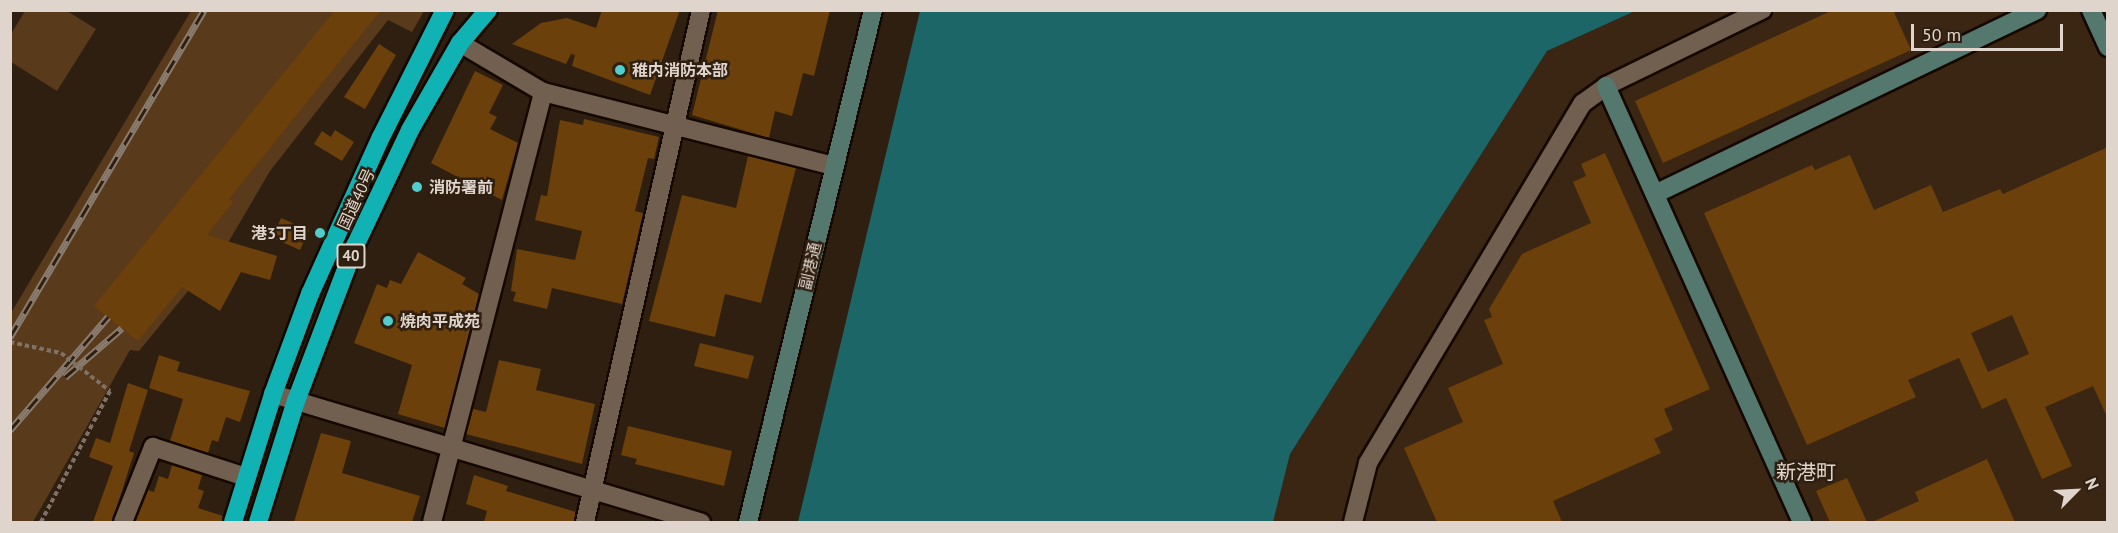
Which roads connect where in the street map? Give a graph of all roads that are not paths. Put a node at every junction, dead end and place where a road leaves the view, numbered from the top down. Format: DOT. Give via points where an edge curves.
graph roads {
  1 [pos="480,10"];
  2 [pos="488,10"];
  3 [pos="701,10"];
  4 [pos="873,10"];
  5 [pos="1762,10"];
  6 [pos="2037,10"];
  7 [pos="2091,10"];
  8 [pos="445,11"];
  9 [pos="460,43"];
  10 [pos="2108,47"];
  11 [pos="1606,86"];
  12 [pos="543,93"];
  13 [pos="676,129"];
  14 [pos="834,165"];
  15 [pos="1655,194"];
  16 [pos="273,394"];
  17 [pos="296,401"];
  18 [pos="452,449"];
  19 [pos="246,477"];
  20 [pos="593,490"];
  21 [pos="123,522"];
  22 [pos="233,522"];
  23 [pos="258,522"];
  24 [pos="432,522"];
  25 [pos="585,522"];
  26 [pos="701,522"];
  27 [pos="748,522"];
  28 [pos="1353,522"];
  29 [pos="1802,522"];
  1 -- 9 [label="street"];
  2 -- 9 [label="highway, 国道40号 / 40"];
  3 -- 13 [label="street"];
  4 -- 14 [label="street, 副港通"];
  5 -- 11 [label="street"];
  6 -- 15 [label="street"];
  7 -- 10 [label="street"];
  8 -- 16 [label="highway, 国道40号 / 40" via="338,228"];
  9 -- 12 [label="street"];
  9 -- 17 [label="highway, 国道40号 / 40" via="410,130 356,246"];
  11 -- 15 [label="street"];
  11 -- 28 [label="street" via="1583,103 1368,463"];
  12 -- 13 [label="street"];
  12 -- 18 [label="street"];
  13 -- 14 [label="street"];
  13 -- 20 [label="street"];
  14 -- 27 [label="street, 副港通"];
  15 -- 29 [label="street"];
  16 -- 17 [label="street"];
  16 -- 19 [label="highway, 国道40号 / 40"];
  17 -- 18 [label="street"];
  17 -- 23 [label="highway, 国道40号 / 40"];
  18 -- 20 [label="street"];
  18 -- 24 [label="street"];
  19 -- 21 [label="street" via="153,447"];
  19 -- 22 [label="highway, 国道40号 / 40"];
  20 -- 25 [label="street"];
  20 -- 26 [label="street"];
}
